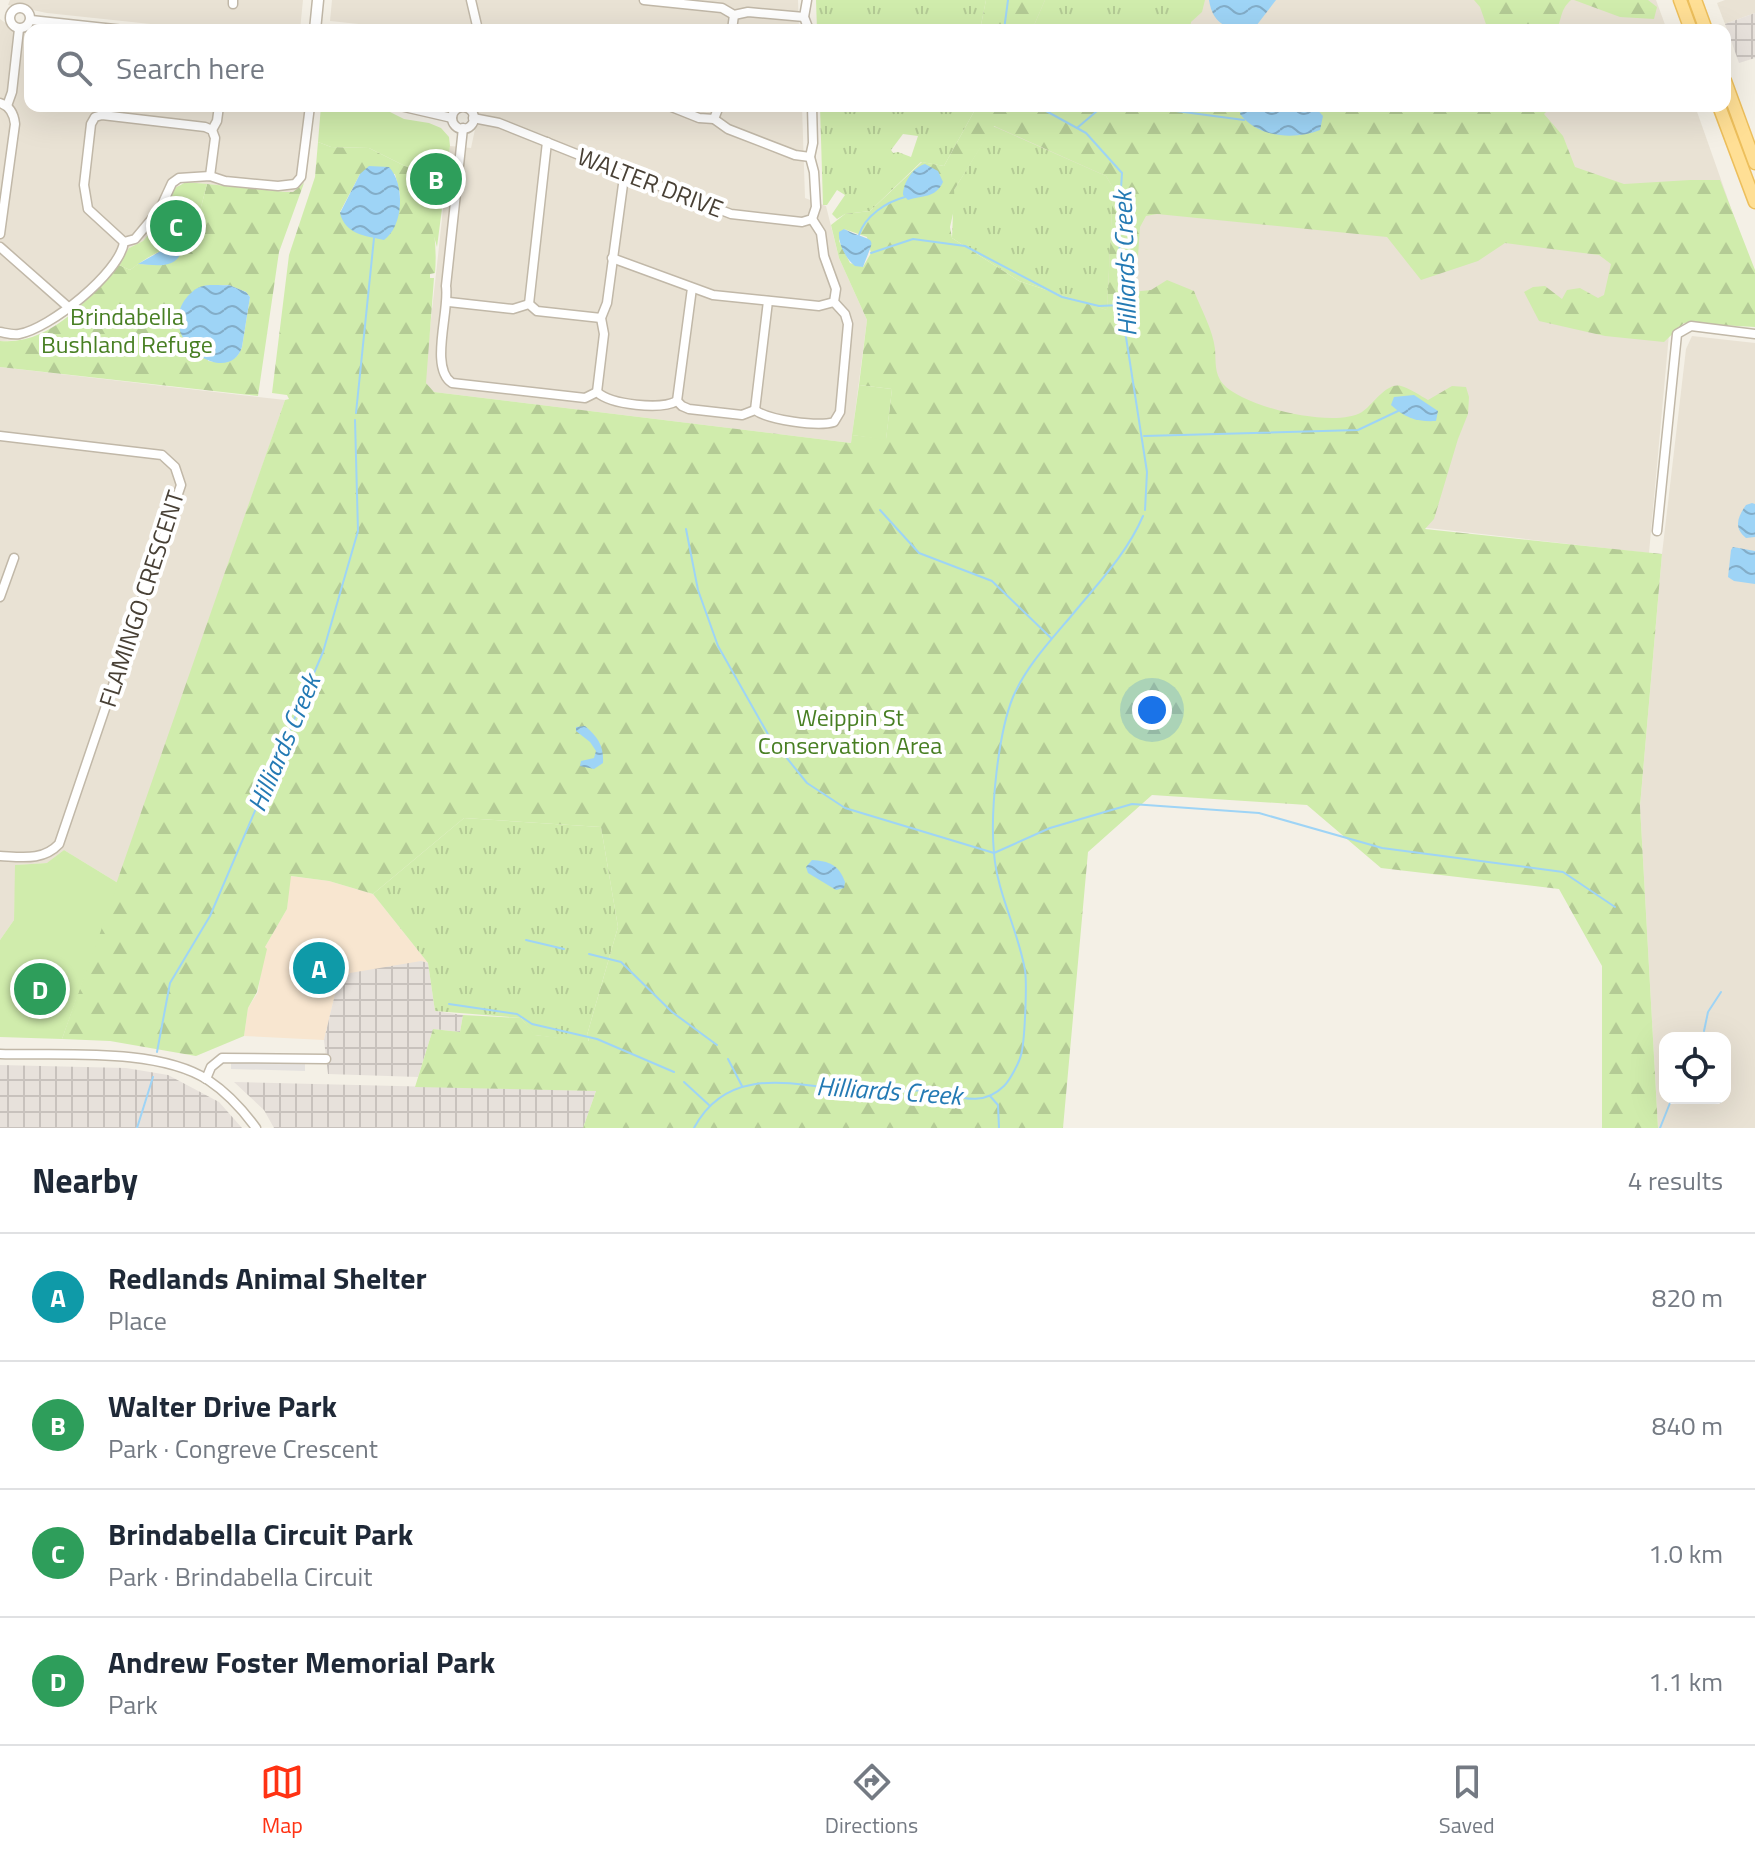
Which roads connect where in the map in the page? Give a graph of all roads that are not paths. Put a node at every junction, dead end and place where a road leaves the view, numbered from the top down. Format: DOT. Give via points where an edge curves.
graph roads {
  1 [pos="318,0"];
  2 [pos="471,0"];
  3 [pos="644,0"];
  4 [pos="807,0"];
  5 [pos="1680,0"];
  6 [pos="1695,0"];
  7 [pos="21,4"];
  8 [pos="734,15"];
  9 [pos="5,16"];
  10 [pos="804,17"];
  11 [pos="31,20"];
  12 [pos="28,24"];
  13 [pos="68,24"];
  14 [pos="316,24"];
  15 [pos="477,24"];
  16 [pos="733,24"];
  17 [pos="807,24"];
  18 [pos="1689,24"];
  19 [pos="1704,24"];
  20 [pos="24,27"];
  21 [pos="19,29"];
  22 [pos="1731,97"];
  23 [pos="3,104"];
  24 [pos="218,112"];
  25 [pos="309,112"];
  26 [pos="426,112"];
  27 [pos="455,112"];
  28 [pos="471,112"];
  29 [pos="684,112"];
  30 [pos="717,112"];
  31 [pos="812,112"];
  32 [pos="1721,112"];
  33 [pos="452,118"];
  34 [pos="473,118"];
  35 [pos="714,119"];
  36 [pos="463,128"];
  37 [pos="212,130"];
  38 [pos="547,142"];
  39 [pos="810,157"];
  40 [pos="1755,163"];
  41 [pos="210,176"];
  42 [pos="624,177"];
  43 [pos="1755,202"];
  44 [pos="812,219"];
  45 [pos="0,234"];
  46 [pos="124,242"];
  47 [pos="0,247"];
  48 [pos="612,258"];
  49 [pos="692,288"];
  50 [pos="768,301"];
  51 [pos="449,302"];
  52 [pos="834,302"];
  53 [pos="529,304"];
  54 [pos="67,306"];
  55 [pos="601,318"];
  56 [pos="0,332"];
  57 [pos="1755,334"];
  58 [pos="597,392"];
  59 [pos="677,401"];
  60 [pos="755,410"];
  61 [pos="0,436"];
  62 [pos="1657,531"];
  63 [pos="14,558"];
  64 [pos="0,597"];
  65 [pos="0,856"];
  66 [pos="0,1054"];
  67 [pos="326,1059"];
  68 [pos="206,1079"];
  69 [pos="256,1128"];
  1 -- 14 [label="street"];
  2 -- 15 [label="street"];
  3 -- 8 [label="street" via="722,8"];
  4 -- 10 [label="street"];
  5 -- 18 [label="main road"];
  6 -- 19 [label="main road"];
  7 -- 9 [label="street"];
  7 -- 11 [label="street"];
  8 -- 10 [label="street"];
  8 -- 16 [label="street"];
  9 -- 21 [label="street"];
  10 -- 17 [label="street"];
  11 -- 12 [label="street"];
  11 -- 13 [label="street"];
  20 -- 21 [label="street"];
  21 -- 23 [label="street" via="12,92"];
  22 -- 40 [label="main road"];
  23 -- 45 [label="street" via="14,114 15,124"];
  24 -- 37 [label="street"];
  25 -- 41 [label="street" via="301,177 295,184"];
  26 -- 33 [label="street"];
  27 -- 33 [label="street"];
  28 -- 34 [label="street"];
  29 -- 35 [label="street"];
  30 -- 35 [label="street"];
  31 -- 39 [label="street"];
  32 -- 43 [label="main road"];
  33 -- 36 [label="street"];
  34 -- 36 [label="street"];
  34 -- 38 [label="street, WALTER DRIVE"];
  35 -- 39 [label="street" via="728,129"];
  36 -- 51 [label="street" via="446,286"];
  37 -- 41 [label="street"];
  37 -- 46 [label="street" via="95,117 84,194 88,209"];
  38 -- 42 [label="street, WALTER DRIVE"];
  38 -- 53 [label="street"];
  39 -- 44 [label="street" via="816,207"];
  41 -- 46 [label="street" via="175,180 160,209 135,239"];
  42 -- 44 [label="street, WALTER DRIVE" via="731,214"];
  42 -- 48 [label="street"];
  44 -- 52 [label="street" via="836,289"];
  46 -- 54 [label="street" via="122,254 81,301"];
  47 -- 54 [label="street"];
  48 -- 49 [label="street"];
  48 -- 55 [label="street"];
  49 -- 50 [label="street"];
  49 -- 59 [label="street"];
  50 -- 52 [label="street" via="819,306"];
  50 -- 60 [label="street"];
  51 -- 53 [label="street" via="513,309"];
  51 -- 58 [label="street" via="441,368 449,381 585,398"];
  52 -- 60 [label="street" via="848,324 839,416 829,424 766,417"];
  53 -- 55 [label="street" via="537,311"];
  54 -- 56 [label="street" via="53,319 18,334"];
  55 -- 58 [label="street"];
  57 -- 62 [label="street" via="1691,326 1677,334"];
  58 -- 59 [label="street" via="625,402 663,406"];
  59 -- 60 [label="street" via="689,409 742,415"];
  61 -- 65 [label="street, FLAMINGO CRESCENT" via="162,455 175,467 181,485 59,844 39,857"];
  63 -- 64 [label="street"];
  66 -- 68 [label="street" via="134,1058 171,1064"];
  67 -- 68 [label="street" via="222,1058"];
  68 -- 69 [label="street"];
}
